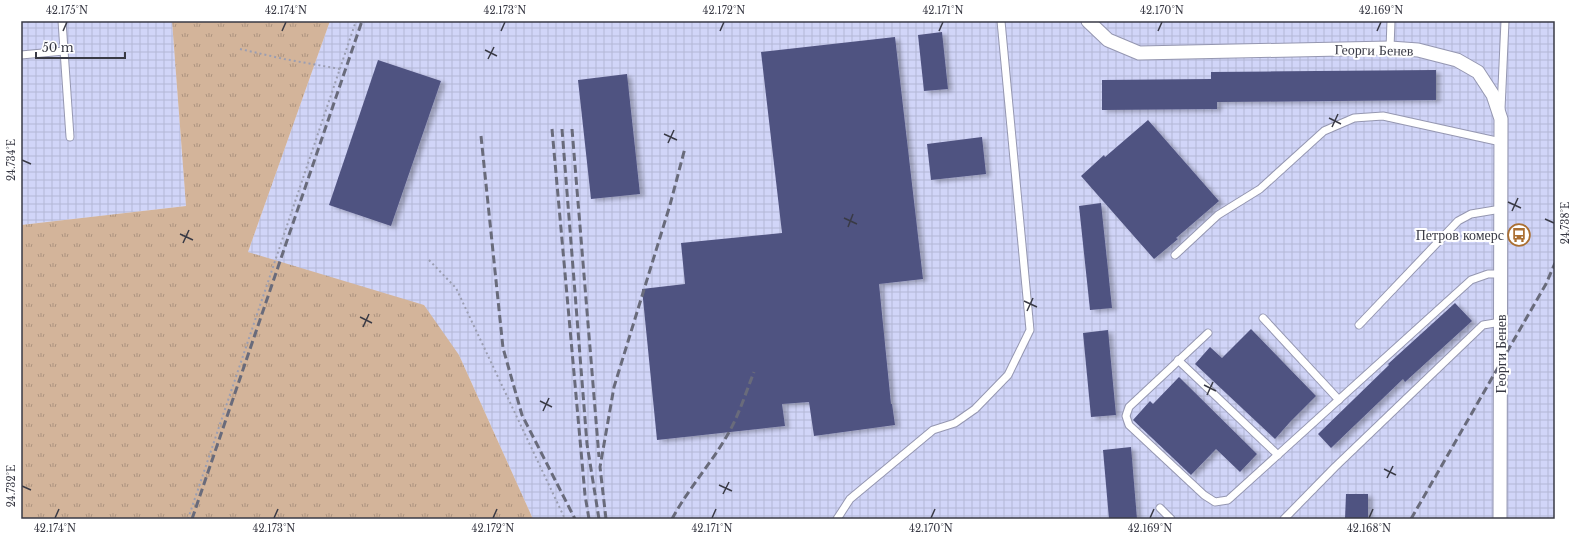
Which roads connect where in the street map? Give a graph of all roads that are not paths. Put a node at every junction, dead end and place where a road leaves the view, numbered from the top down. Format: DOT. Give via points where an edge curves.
graph roads {
  1 [pos="62,21"];
  2 [pos="1001,21"];
  3 [pos="1088,21"];
  4 [pos="1391,21"];
  5 [pos="1505,21"];
  6 [pos="1390,48"];
  7 [pos="64,51"];
  8 [pos="21,55"];
  9 [pos="1501,119"];
  10 [pos="70,137"];
  11 [pos="1501,142"];
  12 [pos="1501,209"];
  13 [pos="1175,255"];
  14 [pos="1501,274"];
  15 [pos="1263,318"];
  16 [pos="1501,322"];
  17 [pos="1359,325"];
  18 [pos="1208,333"];
  19 [pos="1178,360"];
  20 [pos="1338,400"];
  21 [pos="1278,455"];
  22 [pos="1160,508"];
  23 [pos="836,519"];
  24 [pos="1171,519"];
  25 [pos="1284,519"];
  26 [pos="1500,519"];
  1 -- 7 [label="lane"];
  2 -- 23 [label="lane" via="1030,330 1008,375 975,409 955,423 933,430 850,499"];
  3 -- 6 [label="street, Георги Бенев" via="1108,40 1139,53"];
  4 -- 6 [label="lane"];
  5 -- 9 [label="lane"];
  6 -- 9 [label="street, Георги Бенев" via="1418,50 1456,60 1478,72 1493,95"];
  7 -- 8 [label="lane"];
  7 -- 10 [label="lane"];
  9 -- 11 [label="street, Георги Бенев"];
  11 -- 12 [label="street, Георги Бенев"];
  11 -- 13 [label="lane" via="1383,116 1354,118 1324,131 1260,189 1218,215"];
  12 -- 14 [label="street, Георги Бенев"];
  12 -- 17 [label="lane" via="1471,214 1458,221"];
  14 -- 16 [label="street, Георги Бенев"];
  14 -- 20 [label="lane" via="1488,274 1471,280"];
  15 -- 20 [label="lane"];
  16 -- 25 [label="lane" via="1483,325"];
  16 -- 26 [label="street, Георги Бенев"];
  18 -- 19 [label="lane"];
  19 -- 21 [label="lane"];
  19 -- 21 [label="lane" via="1129,407 1126,416 1129,425 1204,495 1215,502 1228,500"];
  20 -- 21 [label="lane"];
  22 -- 24 [label="lane"];
}
